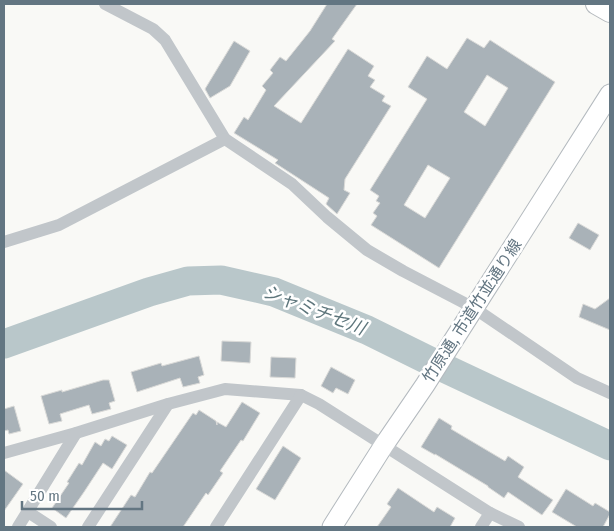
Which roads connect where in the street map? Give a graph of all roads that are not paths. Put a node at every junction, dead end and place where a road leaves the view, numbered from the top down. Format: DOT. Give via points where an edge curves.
graph roads {
  1 [pos="105,4"];
  2 [pos="596,4"];
  3 [pos="610,12"];
  4 [pos="610,94"];
  5 [pos="225,139"];
  6 [pos="4,242"];
  7 [pos="474,308"];
  8 [pos="610,393"];
  9 [pos="301,395"];
  10 [pos="168,404"];
  11 [pos="76,433"];
  12 [pos="384,445"];
  13 [pos="4,453"];
  14 [pos="28,512"];
  15 [pos="490,513"];
  16 [pos="18,527"];
  17 [pos="51,527"];
  18 [pos="88,527"];
  19 [pos="216,527"];
  20 [pos="332,527"];
  21 [pos="480,527"];
  22 [pos="519,527"];
  1 -- 5 [label="street" via="153,29 165,40"];
  2 -- 3 [label="main road"];
  4 -- 7 [label="street, 竹原通, 市道竹並通り線"];
  5 -- 6 [label="street" via="59,224"];
  5 -- 7 [label="street" via="292,184 367,250"];
  7 -- 8 [label="street" via="577,378"];
  7 -- 12 [label="street, 竹原通, 市道竹並通り線"];
  9 -- 10 [label="street" via="225,390"];
  9 -- 12 [label="street"];
  9 -- 19 [label="street"];
  10 -- 11 [label="street"];
  10 -- 18 [label="street"];
  11 -- 13 [label="street"];
  11 -- 14 [label="street"];
  12 -- 15 [label="street"];
  12 -- 20 [label="street, 竹原通, 市道竹並通り線"];
  14 -- 16 [label="street"];
  14 -- 17 [label="street"];
  15 -- 21 [label="street"];
  15 -- 22 [label="street"];
}
